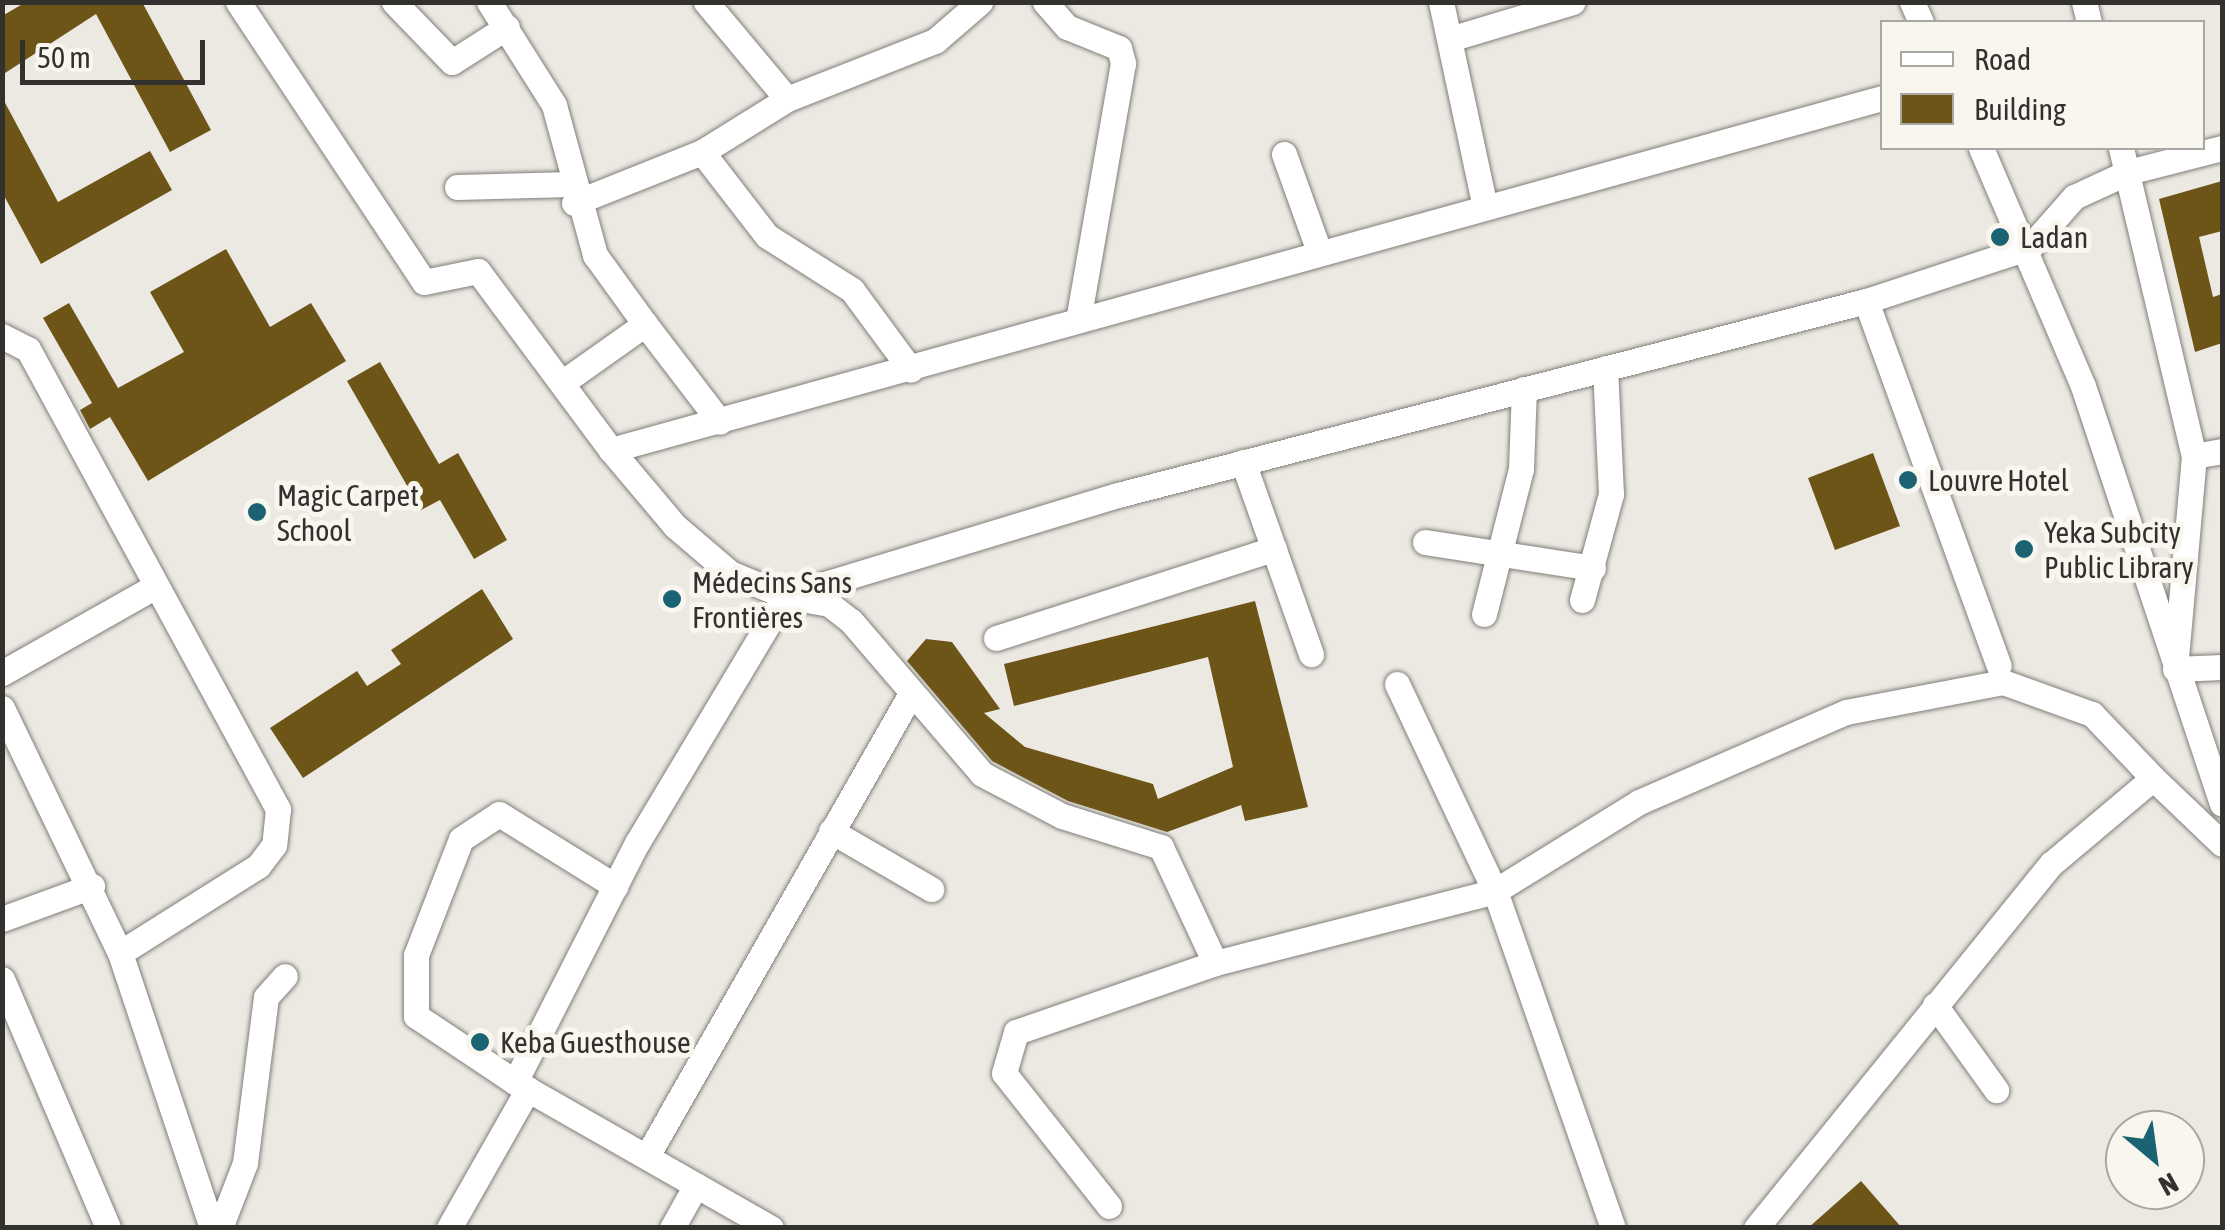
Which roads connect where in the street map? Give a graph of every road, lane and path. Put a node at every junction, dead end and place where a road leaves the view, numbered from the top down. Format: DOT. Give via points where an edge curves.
graph roads {
  1 [pos="238,2"];
  2 [pos="394,2"];
  3 [pos="490,2"];
  4 [pos="706,2"];
  5 [pos="980,2"];
  6 [pos="1045,2"];
  7 [pos="1441,2"];
  8 [pos="1573,2"];
  9 [pos="507,26"];
  10 [pos="1450,40"];
  11 [pos="787,99"];
  12 [pos="1880,99"];
  13 [pos="2222,148"];
  14 [pos="1983,150"];
  15 [pos="702,152"];
  16 [pos="1284,154"];
  17 [pos="2124,160"];
  18 [pos="457,188"];
  19 [pos="572,193"];
  20 [pos="1485,208"];
  21 [pos="2030,248"];
  22 [pos="1319,251"];
  23 [pos="1866,301"];
  24 [pos="1079,314"];
  25 [pos="646,324"];
  26 [pos="2,336"];
  27 [pos="1605,368"];
  28 [pos="910,370"];
  29 [pos="566,380"];
  30 [pos="1524,389"];
  31 [pos="720,422"];
  32 [pos="611,450"];
  33 [pos="2222,451"];
  34 [pos="2194,456"];
  35 [pos="1243,462"];
  36 [pos="1425,542"];
  37 [pos="1274,549"];
  38 [pos="1503,556"];
  39 [pos="1594,568"];
  40 [pos="154,587"];
  41 [pos="785,596"];
  42 [pos="1582,600"];
  43 [pos="1484,614"];
  44 [pos="996,638"];
  45 [pos="1312,654"];
  46 [pos="2000,666"];
  47 [pos="2222,666"];
  48 [pos="2175,669"];
  49 [pos="2,672"];
  50 [pos="1397,684"];
  51 [pos="909,697"];
  52 [pos="2,708"];
  53 [pos="2154,778"];
  54 [pos="2222,804"];
  55 [pos="831,830"];
  56 [pos="2222,844"];
  57 [pos="92,886"];
  58 [pos="615,886"];
  59 [pos="931,889"];
  60 [pos="1495,891"];
  61 [pos="2,918"];
  62 [pos="120,953"];
  63 [pos="1215,963"];
  64 [pos="285,976"];
  65 [pos="2,978"];
  66 [pos="1935,1005"];
  67 [pos="521,1085"];
  68 [pos="1996,1090"];
  69 [pos="648,1156"];
  70 [pos="696,1186"];
  71 [pos="1109,1206"];
  72 [pos="1611,1227"];
  73 [pos="108,1228"];
  74 [pos="212,1228"];
  75 [pos="220,1228"];
  76 [pos="449,1228"];
  77 [pos="672,1228"];
  78 [pos="771,1228"];
  79 [pos="1756,1228"];
  1 -- 29 [label="street" via="424,282 478,271"];
  2 -- 9 [label="street" via="452,62"];
  3 -- 9 [label="street"];
  4 -- 11 [label="street"];
  5 -- 11 [label="street" via="935,40"];
  6 -- 24 [label="street" via="1067,27 1119,48 1123,63"];
  7 -- 10 [label="street"];
  8 -- 10 [label="street"];
  9 -- 19 [label="street" via="554,104"];
  10 -- 20 [label="street"];
  11 -- 15 [label="street"];
  12 -- 20 [label="street"];
  13 -- 17 [label="street"];
  14 -- 21 [label="street"];
  15 -- 19 [label="street"];
  15 -- 28 [label="street" via="767,236 852,290"];
  16 -- 22 [label="street"];
  17 -- 21 [label="street" via="2074,197"];
  17 -- 34 [label="street"];
  18 -- 19 [label="street"];
  19 -- 25 [label="street" via="610,281"];
  20 -- 22 [label="street"];
  21 -- 23 [label="street"];
  21 -- 48 [label="street"];
  22 -- 24 [label="street"];
  23 -- 27 [label="street"];
  23 -- 46 [label="street"];
  24 -- 28 [label="street"];
  25 -- 29 [label="street"];
  25 -- 31 [label="street"];
  26 -- 40 [label="street" via="28,349"];
  27 -- 30 [label="street"];
  27 -- 39 [label="street" via="1612,494"];
  28 -- 31 [label="street"];
  29 -- 32 [label="street"];
  30 -- 35 [label="street"];
  30 -- 38 [label="street" via="1527,432"];
  31 -- 32 [label="street"];
  32 -- 41 [label="street" via="675,526 730,573"];
  33 -- 34 [label="street"];
  34 -- 48 [label="street"];
  35 -- 37 [label="street"];
  35 -- 41 [label="street"];
  36 -- 38 [label="street"];
  37 -- 44 [label="street"];
  37 -- 45 [label="street"];
  38 -- 39 [label="street"];
  38 -- 43 [label="street"];
  39 -- 42 [label="street"];
  40 -- 49 [label="street"];
  40 -- 62 [label="street" via="278,808 280,828 258,866"];
  41 -- 51 [label="street" via="829,604 851,621"];
  41 -- 58 [label="street"];
  47 -- 48 [label="street"];
  48 -- 54 [label="street"];
  50 -- 60 [label="street"];
  51 -- 55 [label="street"];
  51 -- 63 [label="street" via="952,750 1017,796 1161,847"];
  52 -- 57 [label="street"];
  53 -- 56 [label="street"];
  53 -- 60 [label="street" via="2123,738 2056,695 2004,682 1924,695 1770,741 1639,802"];
  53 -- 66 [label="street" via="2051,864"];
  55 -- 59 [label="street"];
  55 -- 69 [label="street"];
  57 -- 61 [label="street"];
  57 -- 62 [label="street"];
  58 -- 67 [label="street"];
  58 -- 67 [label="street" via="500,814 461,839 416,955 416,1016"];
  60 -- 63 [label="street"];
  60 -- 72 [label="street"];
  62 -- 74 [label="street"];
  63 -- 71 [label="street" via="1016,1032 1005,1052 1004,1072"];
  64 -- 75 [label="street" via="266,997 244,1163"];
  65 -- 73 [label="street"];
  66 -- 68 [label="street"];
  66 -- 79 [label="street"];
  67 -- 69 [label="street"];
  67 -- 76 [label="street"];
  69 -- 70 [label="street"];
  70 -- 77 [label="street"];
  70 -- 78 [label="street"];
}
